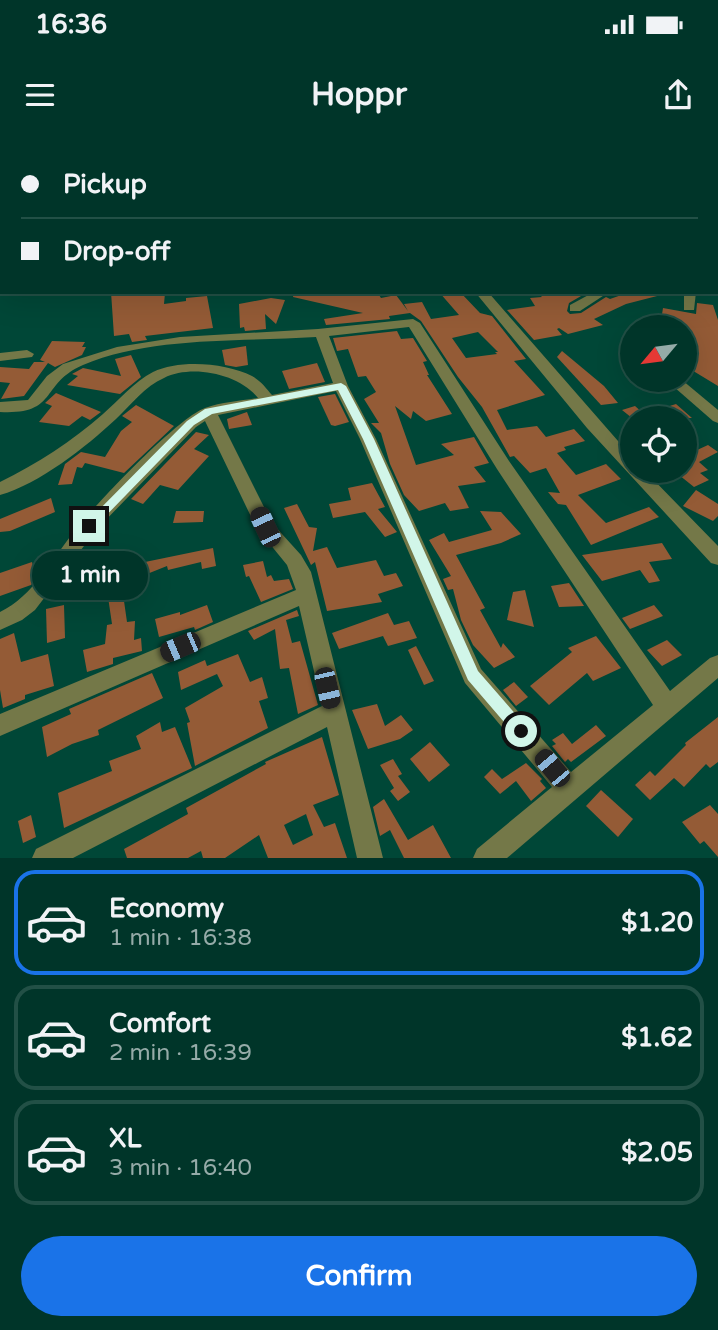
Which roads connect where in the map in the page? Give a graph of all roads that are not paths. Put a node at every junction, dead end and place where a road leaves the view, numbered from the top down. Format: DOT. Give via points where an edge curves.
graph roads {
  1 [pos="483,294"];
  2 [pos="600,294"];
  3 [pos="690,294"];
  4 [pos="689,307"];
  5 [pos="575,308"];
  6 [pos="321,333"];
  7 [pos="27,355"];
  8 [pos="0,357"];
  9 [pos="341,386"];
  10 [pos="687,392"];
  11 [pos="267,398"];
  12 [pos="0,407"];
  13 [pos="209,412"];
  14 [pos="718,418"];
  15 [pos="620,455"];
  16 [pos="646,483"];
  17 [pos="0,489"];
  18 [pos="718,558"];
  19 [pos="305,594"];
  20 [pos="0,621"];
  21 [pos="718,666"];
  22 [pos="667,706"];
  23 [pos="333,712"];
  24 [pos="0,724"];
  25 [pos="568,787"];
  26 [pos="368,857"];
  27 [pos="45,858"];
  28 [pos="486,858"];
  1 -- 15 [label="street"];
  2 -- 5 [label="street"];
  3 -- 4 [label="street"];
  6 -- 9 [label="street"];
  6 -- 12 [label="street" via="173,341 116,351 61,372 32,407"];
  6 -- 22 [label="street" via="413,323"];
  7 -- 8 [label="street"];
  9 -- 11 [label="street"];
  9 -- 25 [label="street" via="473,676"];
  10 -- 14 [label="street"];
  11 -- 13 [label="street"];
  11 -- 17 [label="street" via="244,378 200,369 158,375 37,472"];
  13 -- 19 [label="street" via="265,527 301,572"];
  13 -- 20 [label="street" via="190,423 89,526 33,599 16,616"];
  16 -- 18 [label="street"];
  19 -- 23 [label="street"];
  19 -- 24 [label="street"];
  21 -- 22 [label="street"];
  22 -- 25 [label="street"];
  23 -- 26 [label="street"];
  23 -- 27 [label="street"];
  25 -- 28 [label="street"];
}
